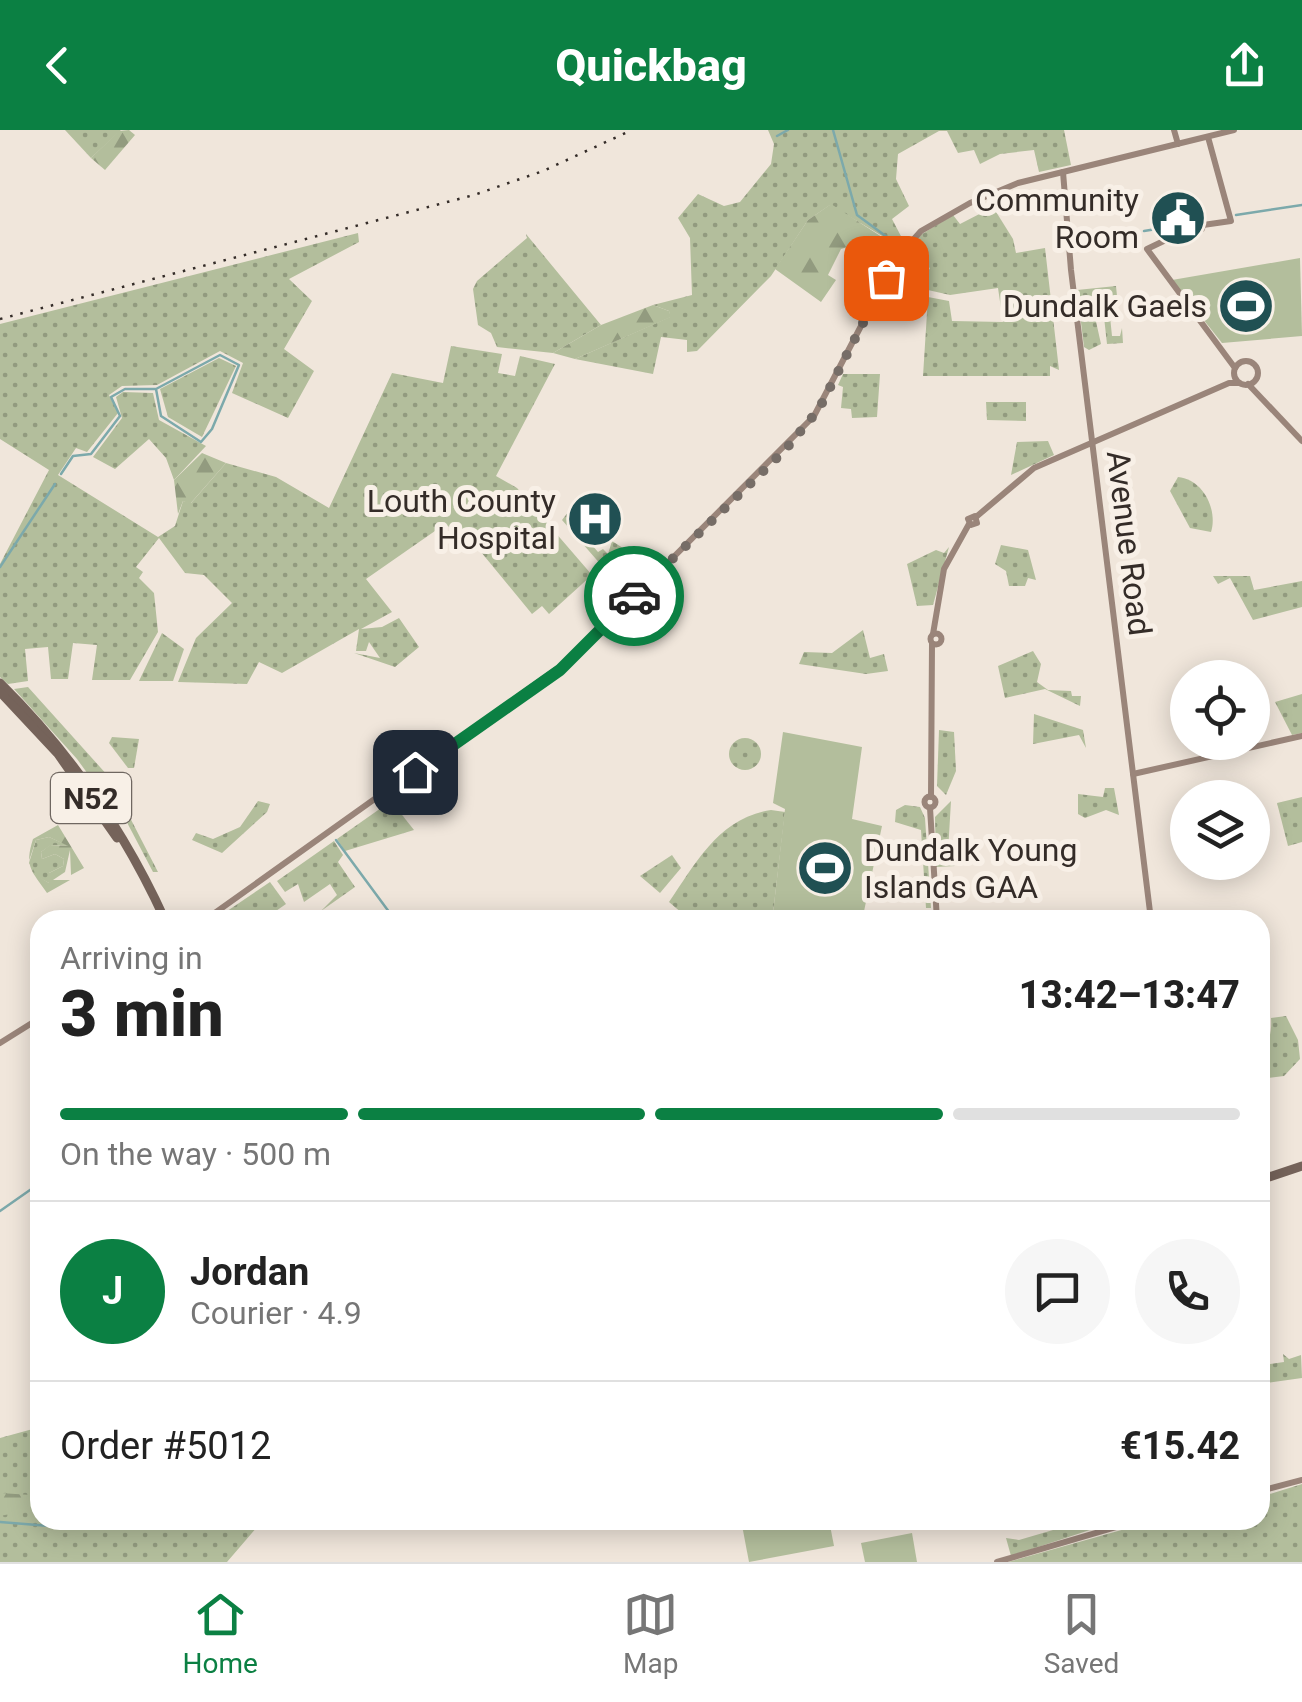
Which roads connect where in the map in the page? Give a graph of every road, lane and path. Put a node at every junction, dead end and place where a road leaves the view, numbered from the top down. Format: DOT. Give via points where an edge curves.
graph roads {
  1 [pos="1174,130"];
  2 [pos="1234,130"];
  3 [pos="1208,137"];
  4 [pos="1178,144"];
  5 [pos="1073,170"];
  6 [pos="1063,172"];
  7 [pos="1064,183"];
  8 [pos="1161,240"];
  9 [pos="1158,265"];
  10 [pos="1235,372"];
  11 [pos="1252,382"];
  12 [pos="1302,441"];
  13 [pos="1092,443"];
  14 [pos="0,683"];
  15 [pos="0,692"];
  16 [pos="1302,736"];
  17 [pos="1133,774"];
  18 [pos="158,910"];
  19 [pos="160,910"];
  20 [pos="219,910"];
  21 [pos="936,910"];
  22 [pos="1150,910"];
  23 [pos="30,1024"];
  24 [pos="0,1043"];
  25 [pos="1302,1166"];
  26 [pos="1270,1177"];
  27 [pos="1302,1480"];
  28 [pos="1270,1488"];
  29 [pos="1106,1530"];
  30 [pos="996,1562"];
  1 -- 4 [label="main road"];
  2 -- 3 [label="main road"];
  3 -- 4 [label="main road"];
  3 -- 8 [label="main road" via="1231,221"];
  4 -- 5 [label="main road"];
  5 -- 6 [label="main road"];
  5 -- 7 [label="main road"];
  6 -- 7 [label="main road, Avenue Road"];
  6 -- 20 [label="main road" via="994,192 921,231 896,259 824,402 796,438 570,662"];
  7 -- 13 [label="main road, Avenue Road"];
  8 -- 9 [label="main road"];
  8 -- 9 [label="main road" via="1147,249"];
  9 -- 10 [label="main road"];
  10 -- 11 [label="main road"];
  10 -- 11 [label="main road" via="1255,366"];
  10 -- 13 [label="main road"];
  11 -- 12 [label="main road"];
  13 -- 17 [label="main road, Avenue Road"];
  13 -- 21 [label="main road" via="1024,474 973,521 944,569 934,655 931,797 925,802"];
  14 -- 19 [label="main road, N52" via="92,787"];
  15 -- 18 [label="main road, N52" via="90,796"];
  16 -- 17 [label="main road"];
  17 -- 22 [label="main road, Avenue Road"];
  23 -- 24 [label="main road"];
  25 -- 26 [label="main road"];
  27 -- 28 [label="main road"];
  29 -- 30 [label="main road"];
}
